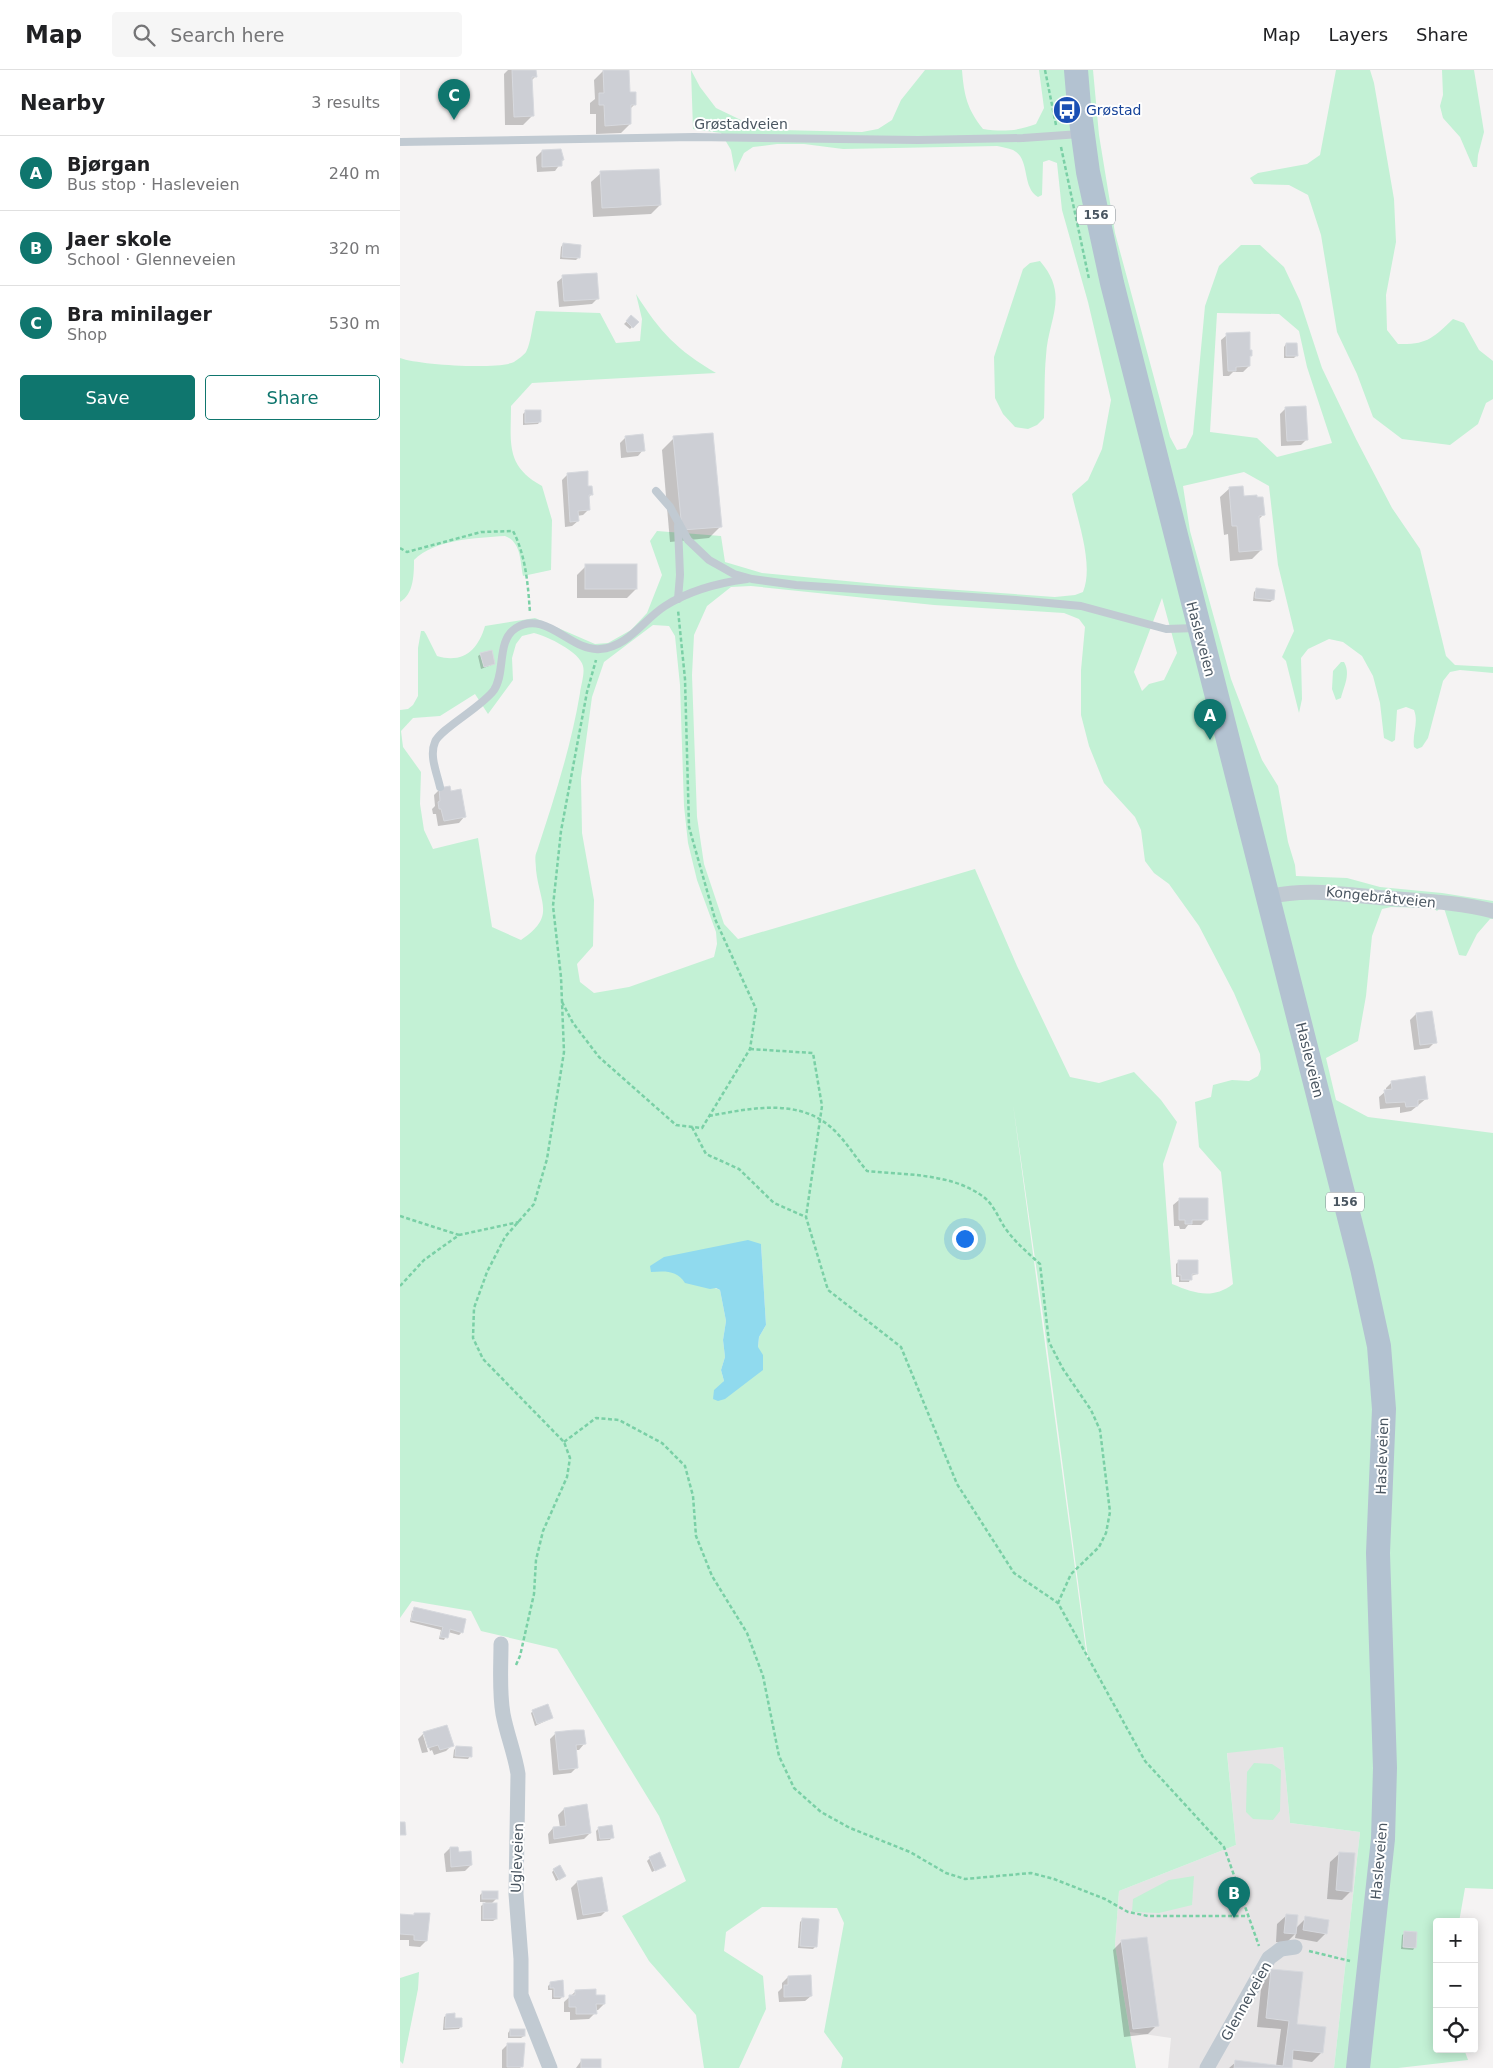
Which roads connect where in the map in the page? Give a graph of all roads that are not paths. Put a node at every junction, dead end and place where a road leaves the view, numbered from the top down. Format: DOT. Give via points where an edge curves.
graph roads {
  1 [pos="1075,72"];
  2 [pos="1082,134"];
  3 [pos="400,142"];
  4 [pos="656,491"];
  5 [pos="678,524"];
  6 [pos="752,579"];
  7 [pos="678,599"];
  8 [pos="1198,628"];
  9 [pos="440,787"];
  10 [pos="1268,897"];
  11 [pos="1493,911"];
  12 [pos="501,1644"];
  13 [pos="1295,1947"];
  14 [pos="550,2068"];
  15 [pos="1207,2068"];
  16 [pos="1358,2068"];
  1 -- 2 [label="main road, Hasleveien / 156"];
  2 -- 3 [label="lane, Grøstadveien" via="918,140 694,137"];
  2 -- 8 [label="main road, Hasleveien / 156" via="1103,247"];
  4 -- 5 [label="lane" via="670,507"];
  5 -- 6 [label="lane" via="688,540 709,560 734,574"];
  5 -- 7 [label="lane"];
  6 -- 7 [label="lane" via="704,587"];
  6 -- 8 [label="lane" via="1081,606 1159,627"];
  7 -- 9 [label="lane" via="656,613 629,638 614,647 599,650 578,644 546,626 530,623 516,628 509,634 503,651 501,676 490,696 435,741 433,760"];
  8 -- 10 [label="main road, Hasleveien / 156"];
  10 -- 11 [label="street, Kongebråtveien" via="1288,892 1334,892 1457,904"];
  10 -- 16 [label="main road, Hasleveien / 156" via="1362,1268 1382,1369 1384,1409 1378,1553 1385,1768 1383,1839"];
  12 -- 14 [label="street, Ugleveien" via="503,1714 518,1774 516,1894 521,1995"];
  13 -- 15 [label="street, Glenneveien" via="1276,1952 1266,1963"];
}
